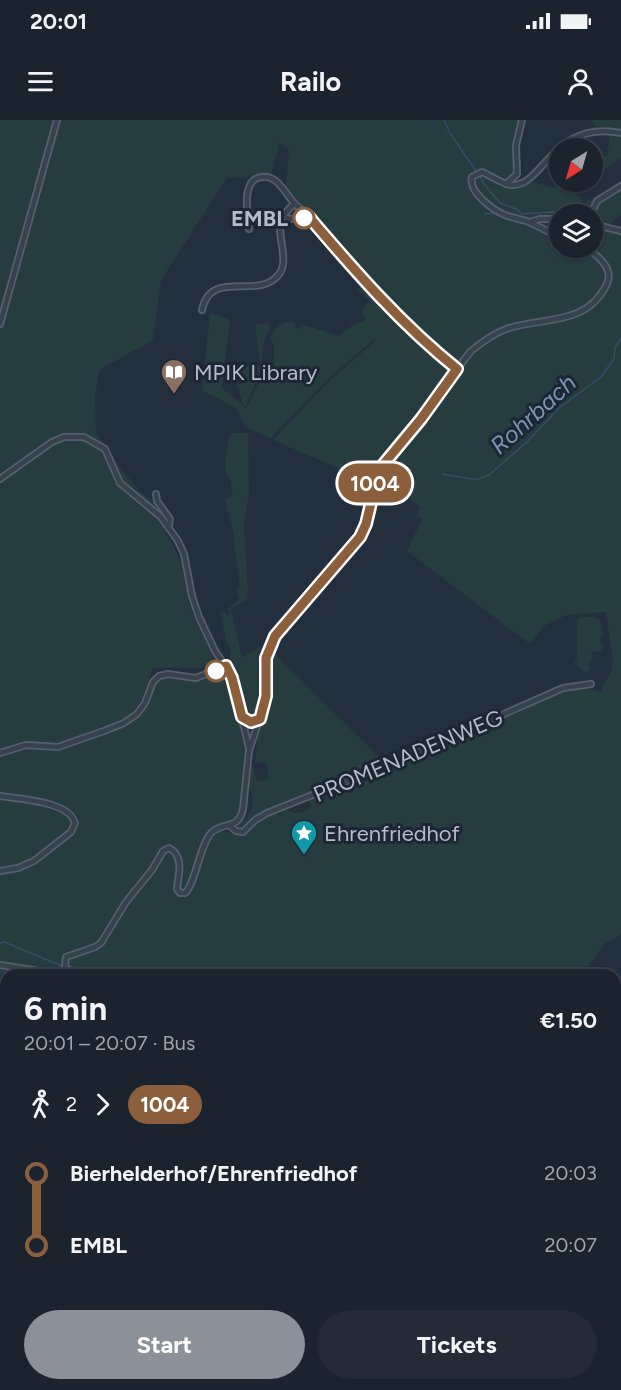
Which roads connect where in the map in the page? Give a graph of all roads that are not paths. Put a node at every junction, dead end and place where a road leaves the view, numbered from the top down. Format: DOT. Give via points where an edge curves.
graph roads {
  1 [pos="57,120"];
  2 [pos="522,120"];
  3 [pos="621,132"];
  4 [pos="506,184"];
  5 [pos="621,186"];
  6 [pos="294,204"];
  7 [pos="596,204"];
  8 [pos="283,216"];
  9 [pos="309,217"];
  10 [pos="549,219"];
  11 [pos="530,222"];
  12 [pos="603,226"];
  13 [pos="249,229"];
  14 [pos="621,231"];
  15 [pos="549,232"];
  16 [pos="599,258"];
  17 [pos="202,310"];
  18 [pos="0,324"];
  19 [pos="457,369"];
  20 [pos="0,479"];
  21 [pos="156,494"];
  22 [pos="169,525"];
  23 [pos="226,666"];
  24 [pos="591,684"];
  25 [pos="242,717"];
  26 [pos="260,719"];
  27 [pos="249,751"];
  28 [pos="0,753"];
  29 [pos="0,796"];
  30 [pos="230,826"];
  31 [pos="0,871"];
  32 [pos="0,965"];
  33 [pos="26,969"];
  34 [pos="68,969"];
  1 -- 18 [label="street"];
  2 -- 4 [label="street" via="516,145 517,174"];
  3 -- 4 [label="street" via="594,130 573,135 527,180"];
  4 -- 11 [label="street" via="482,172 474,175 471,183 495,209"];
  5 -- 7 [label="street"];
  6 -- 8 [label="street"];
  6 -- 9 [label="street"];
  6 -- 13 [label="street" via="273,180 255,179 247,195"];
  8 -- 9 [label="street"];
  8 -- 17 [label="street" via="283,265 277,276 267,283 219,288 207,296"];
  9 -- 19 [label="street" via="385,304"];
  10 -- 11 [label="street"];
  11 -- 15 [label="street"];
  12 -- 14 [label="street"];
  16 -- 19 [label="street" via="609,273 593,304 563,318 497,333 471,351"];
  19 -- 26 [label="street" via="382,466 360,537 275,636 266,658 266,696"];
  20 -- 22 [label="street" via="57,439 82,436 105,449 121,484"];
  21 -- 22 [label="street" via="170,519"];
  22 -- 23 [label="street" via="184,554 199,617"];
  23 -- 25 [label="street"];
  23 -- 28 [label="street" via="200,677 158,677 136,714 104,731 58,747 26,745"];
  24 -- 30 [label="street, PROMENADENWEG" via="563,688 258,818 243,832"];
  25 -- 26 [label="street" via="251,722"];
  25 -- 27 [label="street"];
  26 -- 27 [label="street"];
  27 -- 30 [label="street" via="243,811"];
  29 -- 31 [label="street" via="46,803 71,816 75,824 34,861"];
  30 -- 34 [label="street" via="210,835 184,894 177,889 180,870 175,852 169,848 163,851 101,943 66,957"];
  32 -- 33 [label="street"];
}
